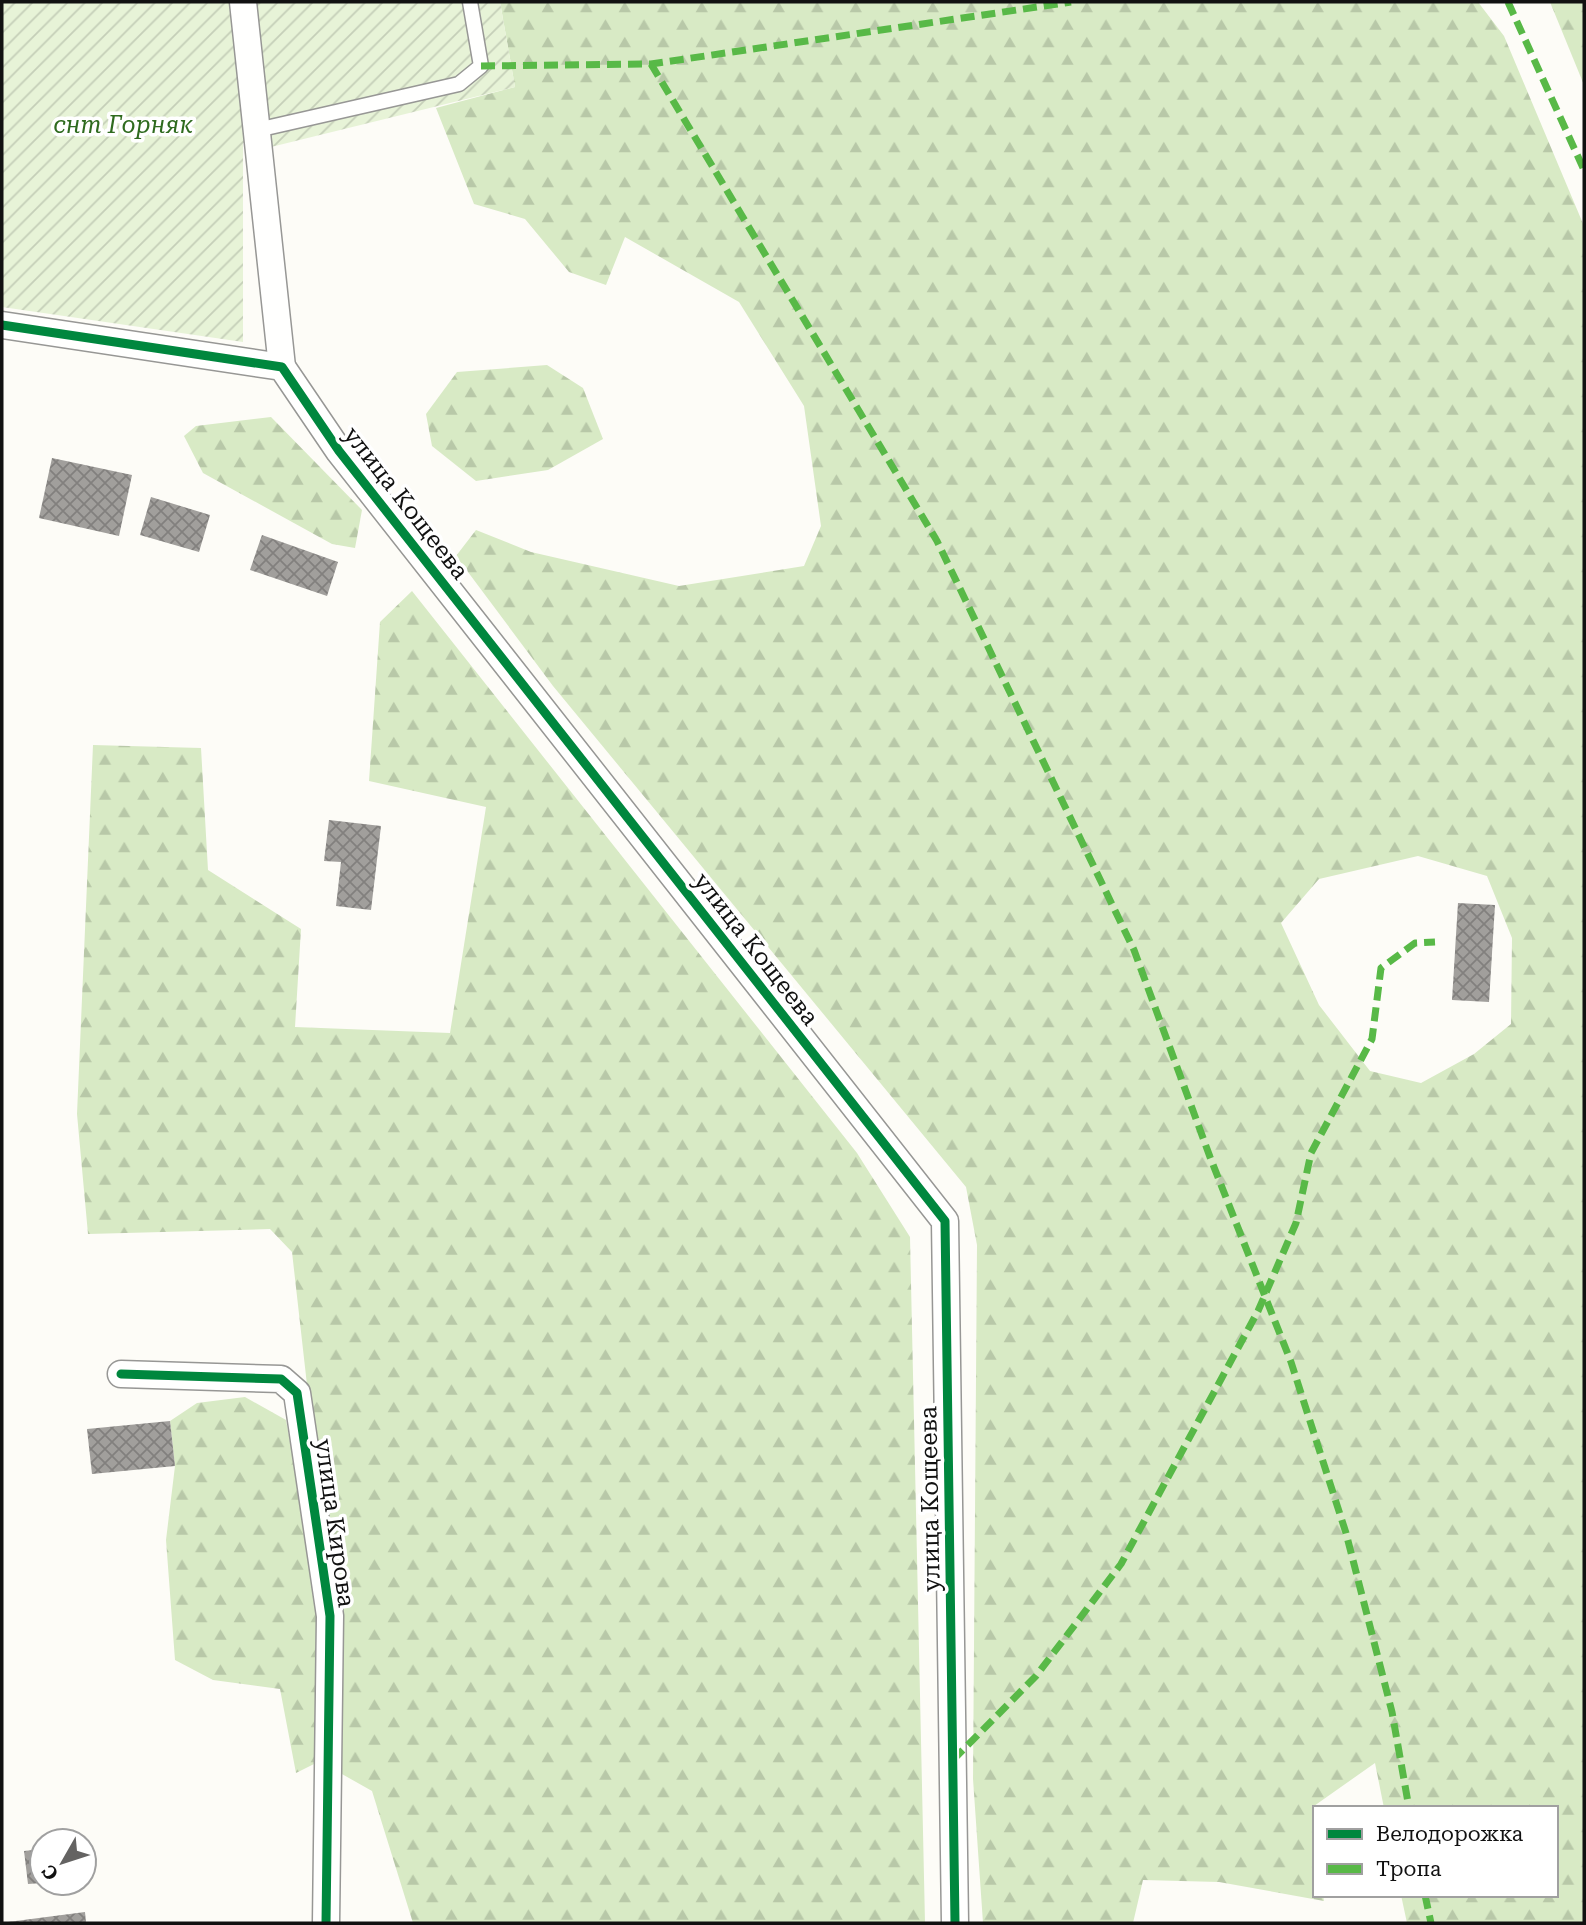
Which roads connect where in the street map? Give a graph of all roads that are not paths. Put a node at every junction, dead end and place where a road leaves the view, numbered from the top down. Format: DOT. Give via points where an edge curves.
graph roads {
  1 [pos="243,2"];
  2 [pos="470,2"];
  3 [pos="257,130"];
  4 [pos="2,325"];
  5 [pos="282,367"];
  6 [pos="121,1374"];
  7 [pos="326,1923"];
  8 [pos="955,1923"];
  1 -- 3 [label="street"];
  2 -- 3 [label="lane" via="481,66 459,84"];
  3 -- 5 [label="street"];
  4 -- 5 [label="street"];
  5 -- 8 [label="street, улица Кощеева" via="339,451 945,1221"];
  6 -- 7 [label="street, улица Кирова" via="281,1380 297,1393 330,1616"];
}
